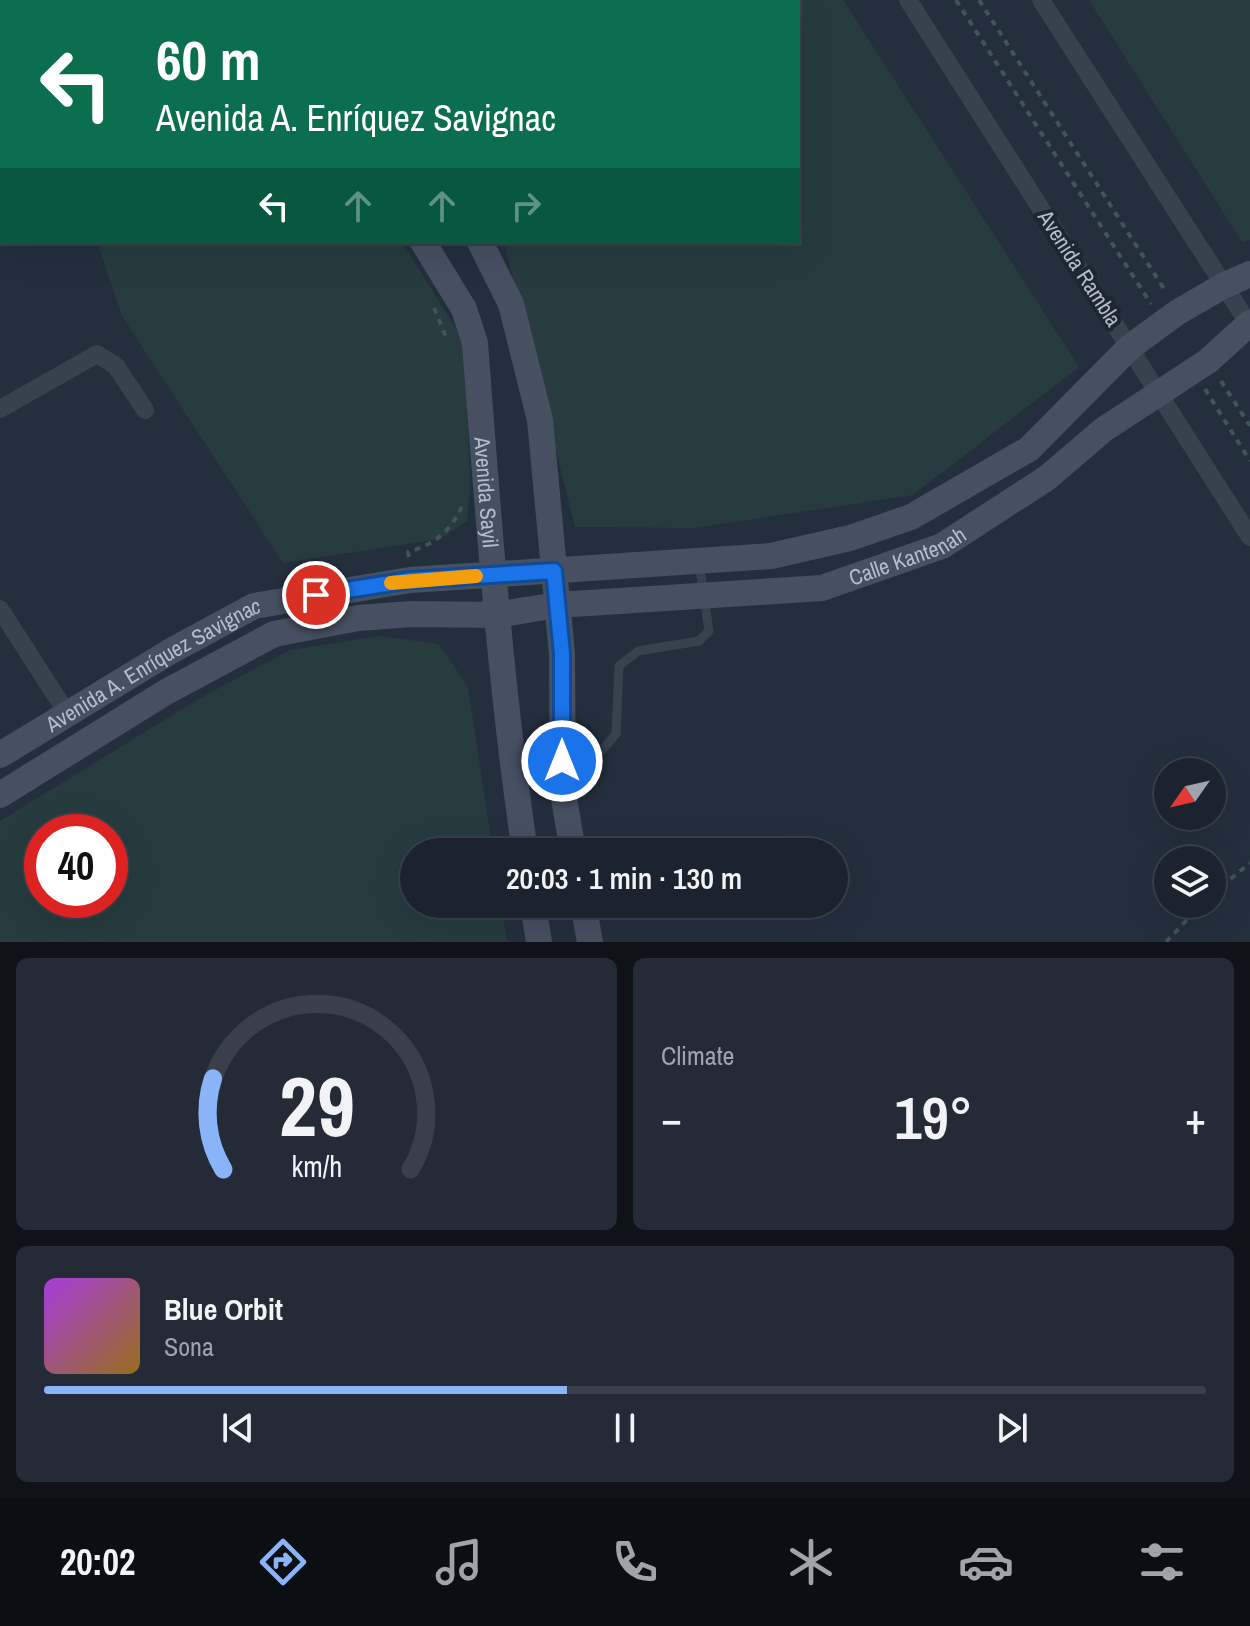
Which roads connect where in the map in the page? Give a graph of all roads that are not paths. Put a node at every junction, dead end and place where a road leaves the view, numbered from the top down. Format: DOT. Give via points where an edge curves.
graph roads {
  1 [pos="908,0"];
  2 [pos="1041,0"];
  3 [pos="424,244"];
  4 [pos="481,244"];
  5 [pos="1250,274"];
  6 [pos="1223,286"];
  7 [pos="1250,324"];
  8 [pos="1130,347"];
  9 [pos="1158,392"];
  10 [pos="0,409"];
  11 [pos="145,410"];
  12 [pos="1029,449"];
  13 [pos="1047,478"];
  14 [pos="1250,537"];
  15 [pos="699,562"];
  16 [pos="554,571"];
  17 [pos="491,575"];
  18 [pos="702,596"];
  19 [pos="557,605"];
  20 [pos="0,609"];
  21 [pos="496,615"];
  22 [pos="67,713"];
  23 [pos="0,755"];
  24 [pos="562,761"];
  25 [pos="0,795"];
  26 [pos="523,838"];
  27 [pos="571,838"];
  28 [pos="535,918"];
  29 [pos="586,918"];
  30 [pos="539,942"];
  31 [pos="590,942"];
  1 -- 8 [label="street, Avenida Rambla"];
  2 -- 6 [label="street"];
  3 -- 17 [label="street, Avenida Sayil" via="464,309 475,343"];
  4 -- 16 [label="street" via="511,304 540,420"];
  5 -- 6 [label="street, Calle Kantenah"];
  6 -- 7 [label="street"];
  6 -- 8 [label="street, Calle Kantenah"];
  7 -- 9 [label="street, Calle Kantenah" via="1200,366"];
  8 -- 9 [label="street, Avenida Rambla"];
  8 -- 12 [label="street, Calle Kantenah"];
  9 -- 13 [label="street, Calle Kantenah"];
  9 -- 14 [label="street, Avenida Rambla"];
  10 -- 11 [label="street" via="97,354 116,366"];
  12 -- 13 [label="street"];
  12 -- 15 [label="street, Calle Kantenah" via="911,517 850,538 771,556"];
  13 -- 18 [label="street, Calle Kantenah" via="942,546 822,588"];
  15 -- 16 [label="street, Calle Kantenah"];
  15 -- 18 [label="lane"];
  16 -- 17 [label="street, Avenida A. Enríquez Savignac"];
  16 -- 19 [label="street"];
  17 -- 21 [label="street, Avenida Sayil"];
  17 -- 22 [label="street, Avenida A. Enríquez Savignac" via="410,580 254,606"];
  18 -- 19 [label="street, Calle Kantenah"];
  18 -- 24 [label="lane" via="709,631 699,641 638,651 619,666 616,734 602,750"];
  19 -- 21 [label="street, Calle Kantenah"];
  19 -- 24 [label="street"];
  20 -- 22 [label="street"];
  21 -- 25 [label="street, Avenida A. Enríquez Savignac" via="358,618 274,634 166,692"];
  21 -- 26 [label="street, Avenida Sayil"];
  22 -- 23 [label="street, Avenida A. Enríquez Savignac"];
  24 -- 27 [label="street"];
  28 -- 30 [label="street"];
  29 -- 31 [label="street"];
}
